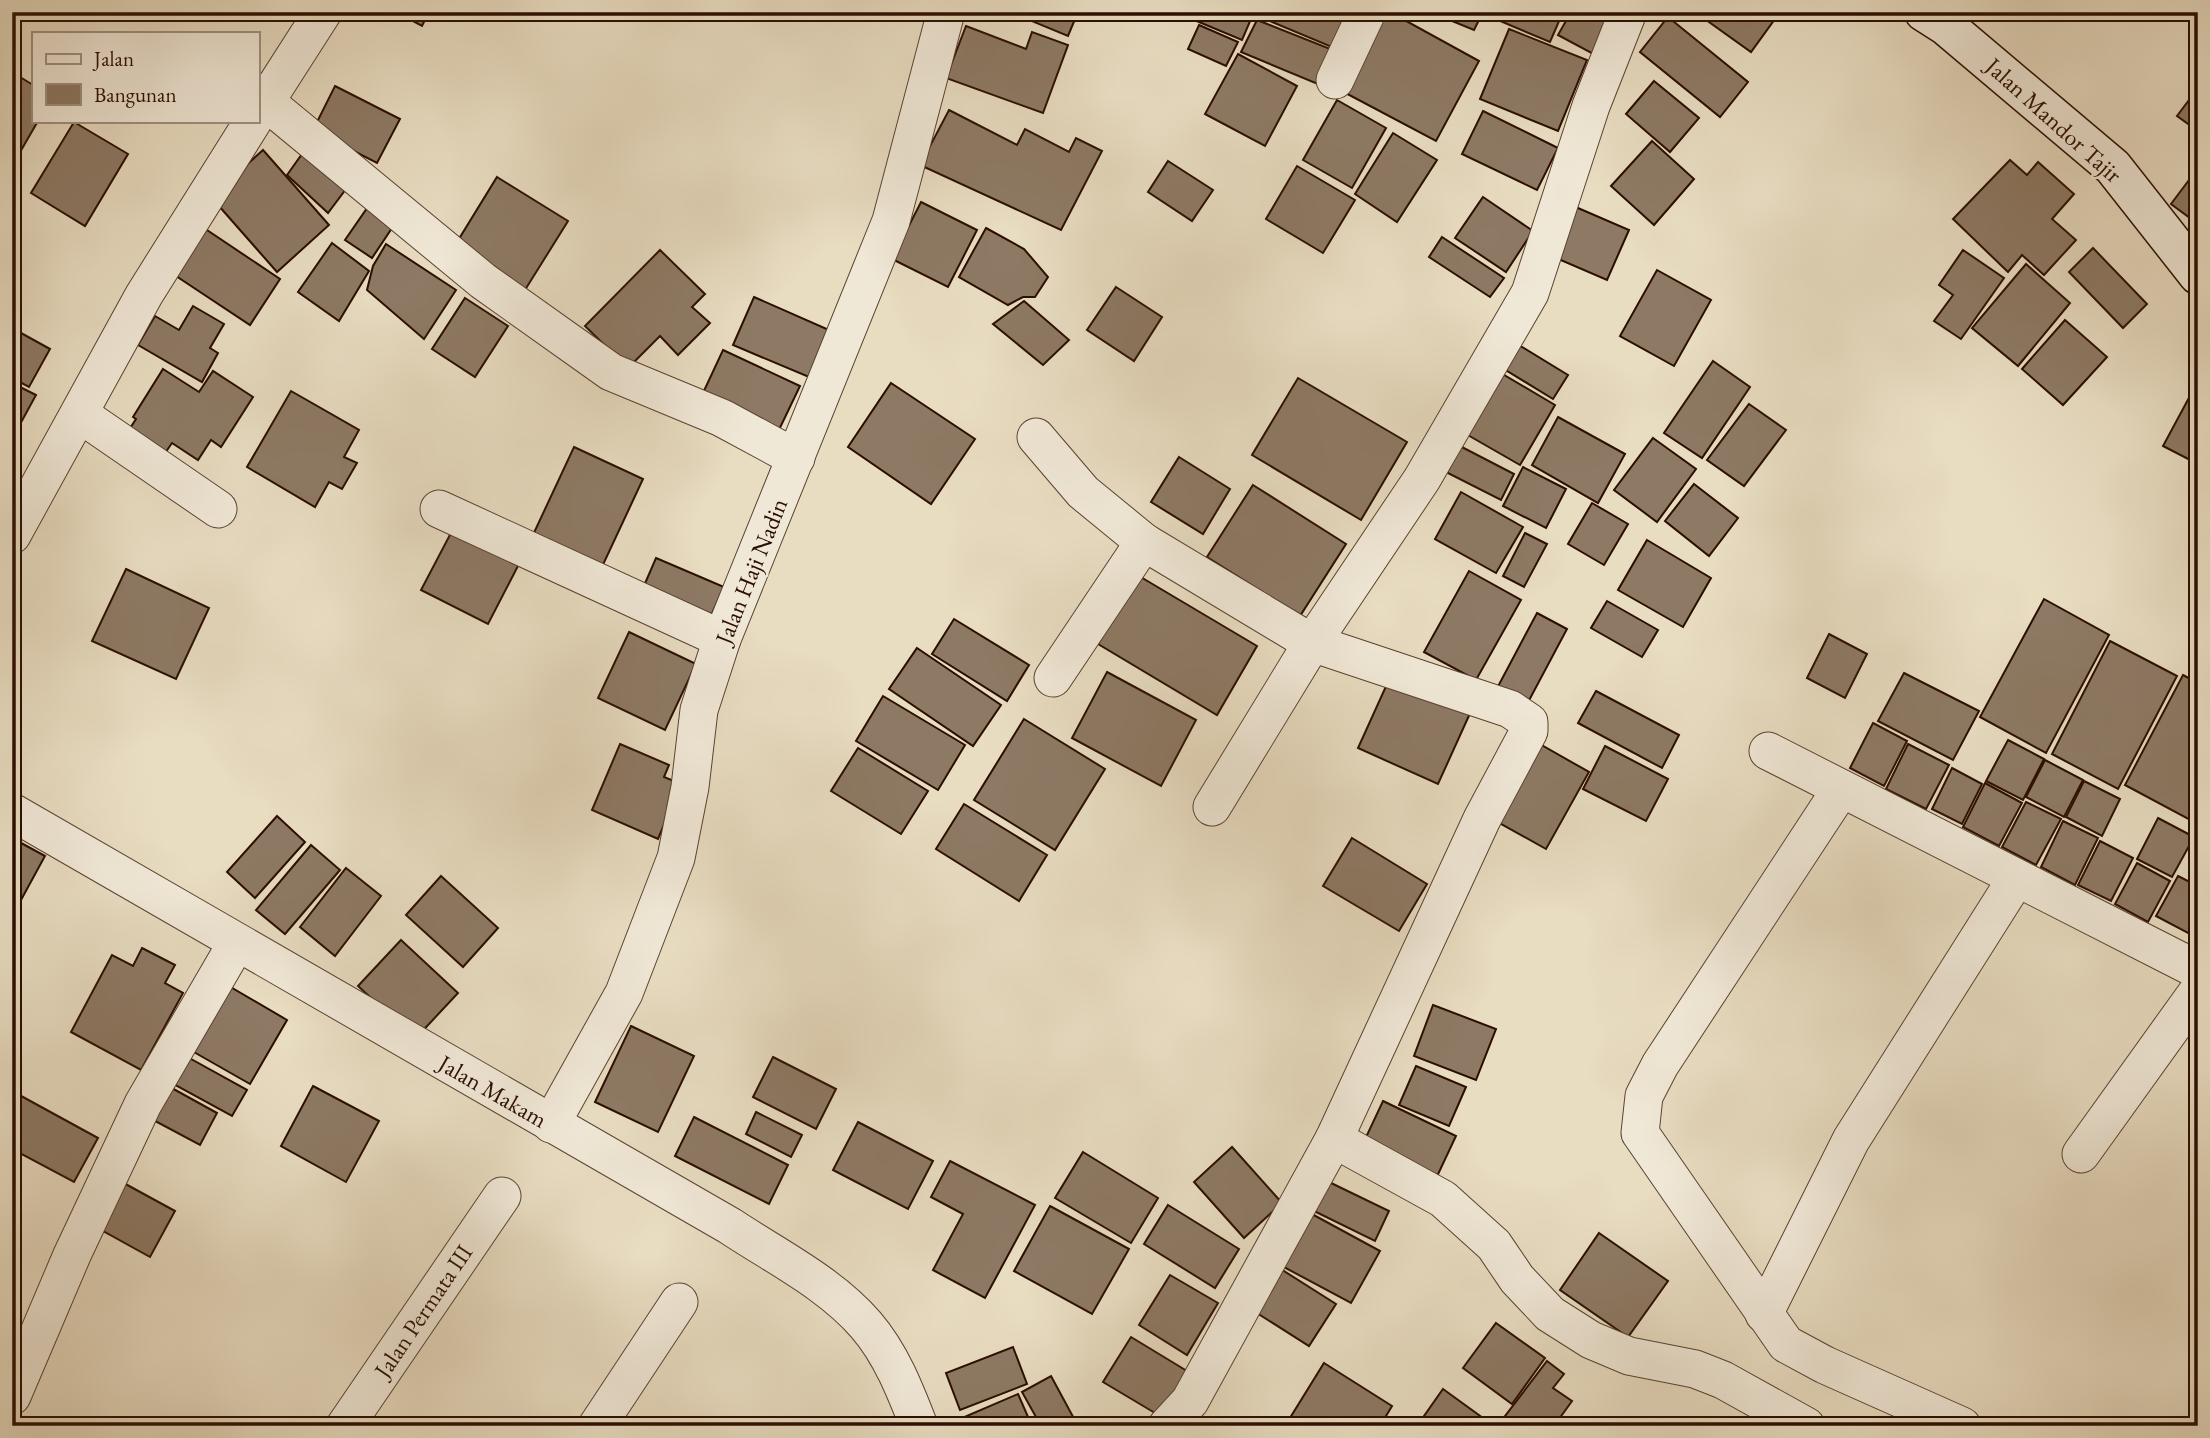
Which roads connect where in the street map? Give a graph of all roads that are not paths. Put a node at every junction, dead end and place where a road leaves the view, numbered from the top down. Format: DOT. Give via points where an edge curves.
graph roads {
  1 [pos="323,12"];
  2 [pos="946,12"];
  3 [pos="1367,12"];
  4 [pos="1628,12"];
  5 [pos="1924,12"];
  6 [pos="1335,80"];
  7 [pos="259,113"];
  8 [pos="253,122"];
  9 [pos="2198,275"];
  10 [pos="81,415"];
  11 [pos="1036,437"];
  12 [pos="796,458"];
  13 [pos="26,482"];
  14 [pos="218,509"];
  15 [pos="439,509"];
  16 [pos="12,536"];
  17 [pos="1144,542"];
  18 [pos="722,639"];
  19 [pos="1312,643"];
  20 [pos="1053,678"];
  21 [pos="1768,751"];
  22 [pos="1840,789"];
  23 [pos="1212,807"];
  24 [pos="12,812"];
  25 [pos="2016,878"];
  26 [pos="236,944"];
  27 [pos="2198,970"];
  28 [pos="2198,991"];
  29 [pos="551,1124"];
  30 [pos="1335,1139"];
  31 [pos="2081,1154"];
  32 [pos="502,1196"];
  33 [pos="679,1302"];
  34 [pos="1764,1314"];
  35 [pos="12,1396"];
  36 [pos="345,1426"];
  37 [pos="597,1426"];
  38 [pos="919,1426"];
  39 [pos="1167,1426"];
  40 [pos="1806,1426"];
  41 [pos="1962,1426"];
  1 -- 7 [label="street"];
  2 -- 12 [label="street, Jalan Haji Nadin" via="891,221"];
  3 -- 6 [label="street"];
  4 -- 19 [label="street" via="1591,106 1530,293 1422,479"];
  5 -- 9 [label="main road, Jalan Mandor Tajir" via="2113,167"];
  7 -- 12 [label="street" via="611,372 722,418"];
  8 -- 10 [label="street" via="144,295"];
  10 -- 13 [label="street"];
  10 -- 14 [label="street"];
  11 -- 17 [label="street" via="1083,492"];
  12 -- 18 [label="street, Jalan Haji Nadin"];
  13 -- 16 [label="street"];
  15 -- 18 [label="street"];
  17 -- 19 [label="street"];
  17 -- 20 [label="street"];
  18 -- 29 [label="street, Jalan Haji Nadin" via="699,710 676,858 624,993"];
  19 -- 23 [label="street"];
  19 -- 30 [label="street" via="1510,709 1529,722 1529,731 1482,819"];
  21 -- 22 [label="street"];
  22 -- 25 [label="street"];
  22 -- 34 [label="street" via="1644,1096 1640,1133 1646,1146"];
  24 -- 26 [label="street, Jalan Makam"];
  25 -- 27 [label="street"];
  25 -- 34 [label="street" via="1851,1140"];
  26 -- 29 [label="street, Jalan Makam"];
  26 -- 35 [label="street" via="143,1104"];
  28 -- 31 [label="street"];
  29 -- 38 [label="street, Jalan Makam" via="730,1226 818,1283 866,1325 898,1372"];
  30 -- 39 [label="street" via="1190,1401"];
  30 -- 40 [label="street" via="1443,1199 1494,1245 1517,1279 1550,1314 1591,1340 1629,1356 1695,1369 1723,1380"];
  32 -- 36 [label="street, Jalan Permata III"];
  33 -- 37 [label="street"];
  34 -- 41 [label="street" via="1786,1344"];
}
